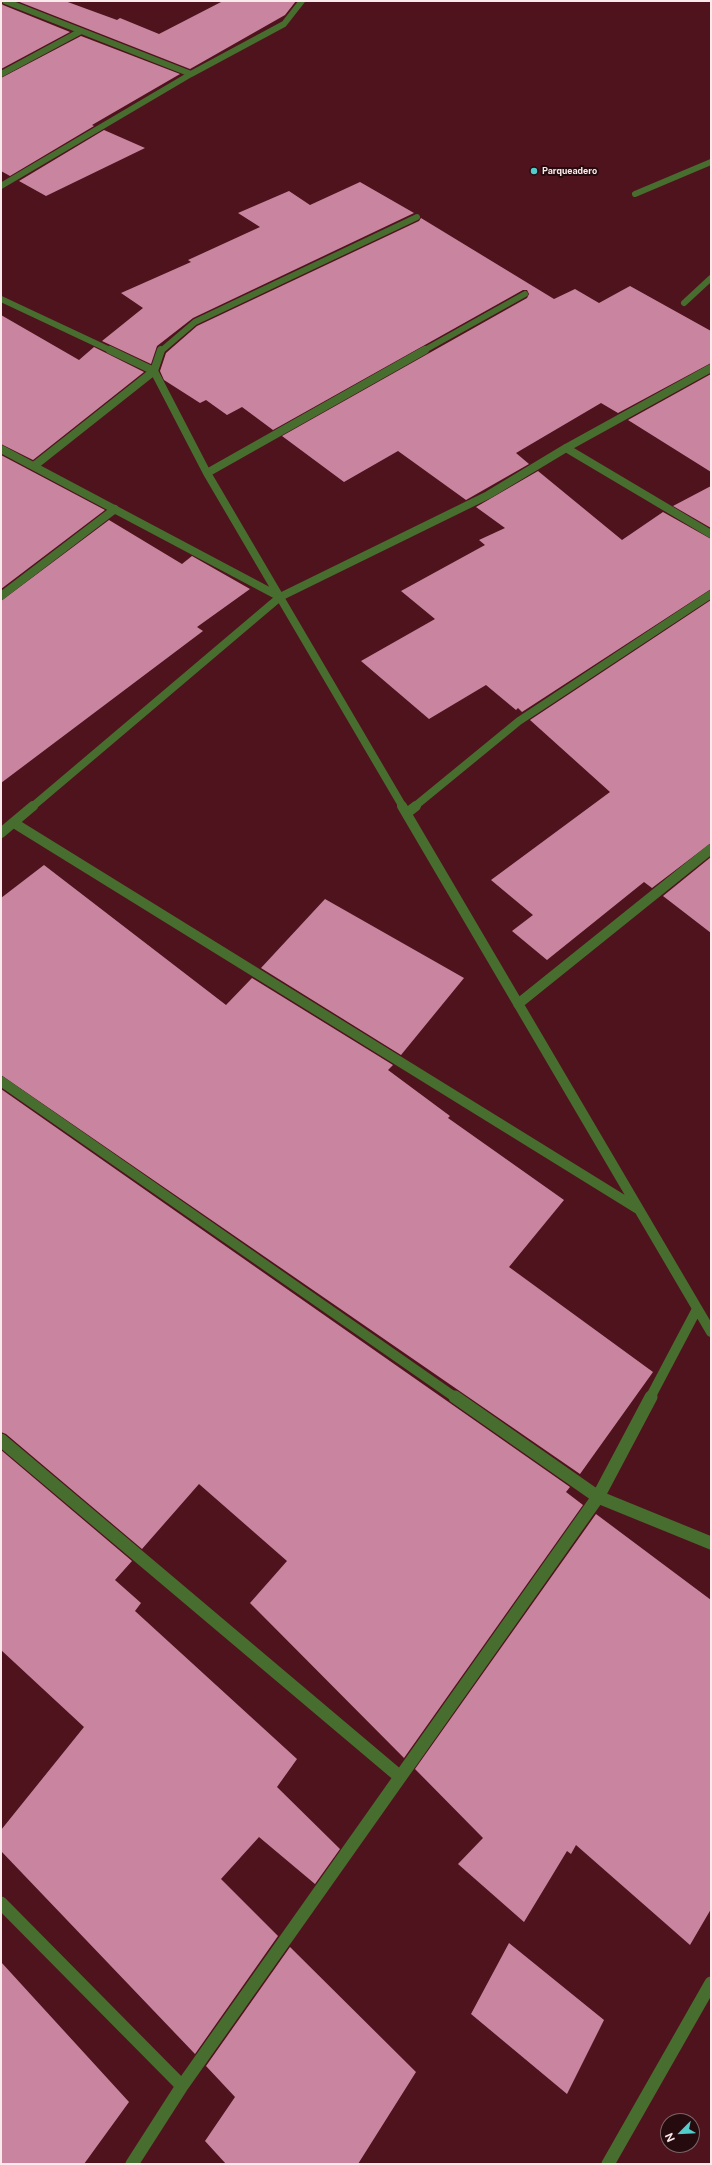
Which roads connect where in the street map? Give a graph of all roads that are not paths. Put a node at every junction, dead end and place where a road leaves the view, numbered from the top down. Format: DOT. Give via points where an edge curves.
graph roads {
  1 [pos="5,1"];
  2 [pos="302,1"];
  3 [pos="82,31"];
  4 [pos="1,74"];
  5 [pos="191,74"];
  6 [pos="711,162"];
  7 [pos="1,186"];
  8 [pos="635,194"];
  9 [pos="417,217"];
  10 [pos="711,278"];
  11 [pos="525,294"];
  12 [pos="1,299"];
  13 [pos="684,303"];
  14 [pos="711,368"];
  15 [pos="154,371"];
  16 [pos="566,448"];
  17 [pos="1,449"];
  18 [pos="34,466"];
  19 [pos="207,473"];
  20 [pos="115,509"];
  21 [pos="711,534"];
  22 [pos="711,594"];
  23 [pos="1,596"];
  24 [pos="280,597"];
  25 [pos="407,813"];
  26 [pos="14,823"];
  27 [pos="1,833"];
  28 [pos="711,849"];
  29 [pos="518,1004"];
  30 [pos="1,1081"];
  31 [pos="639,1210"];
  32 [pos="697,1308"];
  33 [pos="711,1332"];
  34 [pos="1,1440"];
  35 [pos="598,1498"];
  36 [pos="711,1543"];
  37 [pos="400,1776"];
  38 [pos="1,1903"];
  39 [pos="711,1983"];
  40 [pos="182,2086"];
  41 [pos="132,2164"];
  42 [pos="608,2164"];
  1 -- 3 [label="street"];
  2 -- 5 [label="street" via="284,24"];
  3 -- 4 [label="street"];
  3 -- 5 [label="street"];
  5 -- 7 [label="street"];
  6 -- 8 [label="street"];
  9 -- 15 [label="street" via="195,322 162,349"];
  10 -- 13 [label="street"];
  11 -- 19 [label="street"];
  12 -- 15 [label="street"];
  14 -- 16 [label="street"];
  15 -- 18 [label="street"];
  15 -- 19 [label="street"];
  16 -- 21 [label="street"];
  16 -- 24 [label="street" via="488,495"];
  17 -- 18 [label="street"];
  18 -- 20 [label="street"];
  19 -- 24 [label="street"];
  20 -- 23 [label="street"];
  20 -- 24 [label="street"];
  22 -- 25 [label="street" via="519,721"];
  24 -- 25 [label="street"];
  24 -- 26 [label="street"];
  25 -- 29 [label="street"];
  26 -- 27 [label="street"];
  26 -- 31 [label="street"];
  28 -- 29 [label="street"];
  29 -- 31 [label="street"];
  30 -- 35 [label="street"];
  31 -- 32 [label="street"];
  32 -- 33 [label="street"];
  32 -- 35 [label="street"];
  34 -- 37 [label="street"];
  35 -- 36 [label="street"];
  35 -- 37 [label="street"];
  37 -- 40 [label="street"];
  38 -- 40 [label="street"];
  39 -- 42 [label="street"];
  40 -- 41 [label="street"];
}
